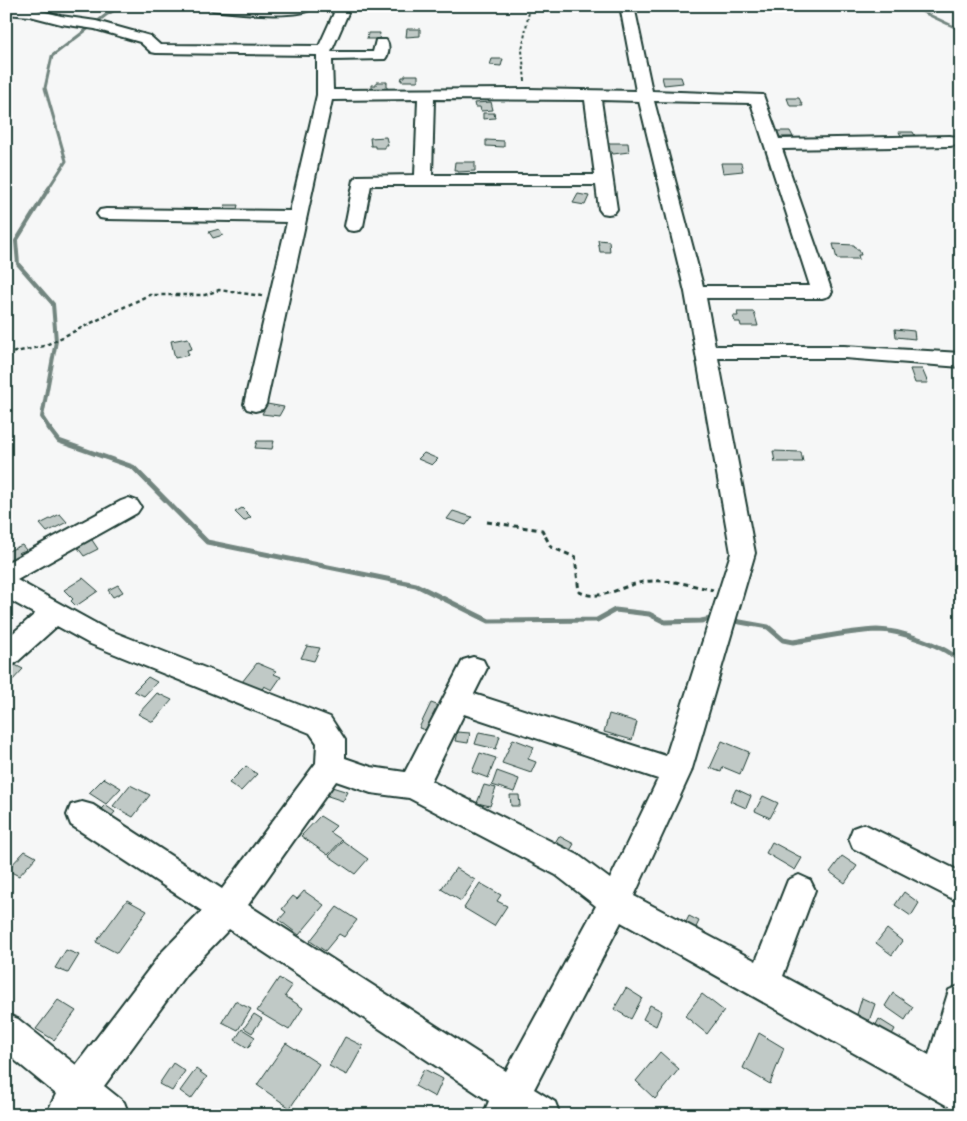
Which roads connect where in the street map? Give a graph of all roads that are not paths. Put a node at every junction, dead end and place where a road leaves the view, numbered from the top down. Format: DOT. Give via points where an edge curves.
graph roads {
  1 [pos="212,6"];
  2 [pos="309,6"];
  3 [pos="333,6"];
  4 [pos="627,6"];
  5 [pos="11,10"];
  6 [pos="381,43"];
  7 [pos="324,54"];
  8 [pos="325,95"];
  9 [pos="426,95"];
  10 [pos="592,95"];
  11 [pos="645,95"];
  12 [pos="950,141"];
  13 [pos="772,144"];
  14 [pos="423,180"];
  15 [pos="604,180"];
  16 [pos="608,209"];
  17 [pos="106,214"];
  18 [pos="297,217"];
  19 [pos="354,226"];
  20 [pos="695,292"];
  21 [pos="706,352"];
  22 [pos="961,360"];
  23 [pos="255,404"];
  24 [pos="129,507"];
  25 [pos="6,575"];
  26 [pos="6,586"];
  27 [pos="54,613"];
  28 [pos="6,655"];
  29 [pos="473,668"];
  30 [pos="457,700"];
  31 [pos="330,766"];
  32 [pos="676,772"];
  33 [pos="413,786"];
  34 [pos="82,815"];
  35 [pos="864,838"];
  36 [pos="961,888"];
  37 [pos="799,890"];
  38 [pos="615,902"];
  39 [pos="226,909"];
  40 [pos="764,983"];
  41 [pos="961,1002"];
  42 [pos="6,1031"];
  43 [pos="950,1086"];
  44 [pos="72,1102"];
  45 [pos="506,1106"];
  46 [pos="112,1115"];
  47 [pos="542,1115"];
  1 -- 2 [label="street" via="276,11"];
  3 -- 7 [label="street" via="338,7 341,13"];
  4 -- 11 [label="street"];
  5 -- 7 [label="street" via="145,39 156,49"];
  6 -- 7 [label="street" via="380,56"];
  7 -- 8 [label="street"];
  8 -- 9 [label="street"];
  8 -- 18 [label="street"];
  9 -- 10 [label="street"];
  9 -- 14 [label="street"];
  10 -- 11 [label="street"];
  10 -- 15 [label="street"];
  11 -- 13 [label="street" via="757,98"];
  11 -- 20 [label="street"];
  12 -- 13 [label="street"];
  13 -- 20 [label="street" via="822,292"];
  14 -- 15 [label="street"];
  14 -- 19 [label="street" via="363,180"];
  15 -- 16 [label="street"];
  17 -- 18 [label="street"];
  18 -- 23 [label="street"];
  20 -- 21 [label="street"];
  21 -- 22 [label="street" via="844,352"];
  21 -- 32 [label="street" via="743,553"];
  24 -- 25 [label="street"];
  26 -- 27 [label="street"];
  27 -- 28 [label="street"];
  27 -- 31 [label="street" via="97,636 320,726 331,740"];
  29 -- 30 [label="street"];
  30 -- 32 [label="street"];
  30 -- 33 [label="street"];
  31 -- 33 [label="street" via="371,780"];
  31 -- 39 [label="street"];
  32 -- 38 [label="street"];
  33 -- 38 [label="street" via="567,865"];
  34 -- 39 [label="street"];
  35 -- 36 [label="street"];
  37 -- 40 [label="street"];
  38 -- 40 [label="street"];
  38 -- 45 [label="street"];
  39 -- 44 [label="street" via="174,963"];
  39 -- 45 [label="street"];
  40 -- 43 [label="street"];
  41 -- 43 [label="street"];
  42 -- 44 [label="street"];
  44 -- 46 [label="street"];
  45 -- 47 [label="street"];
}
